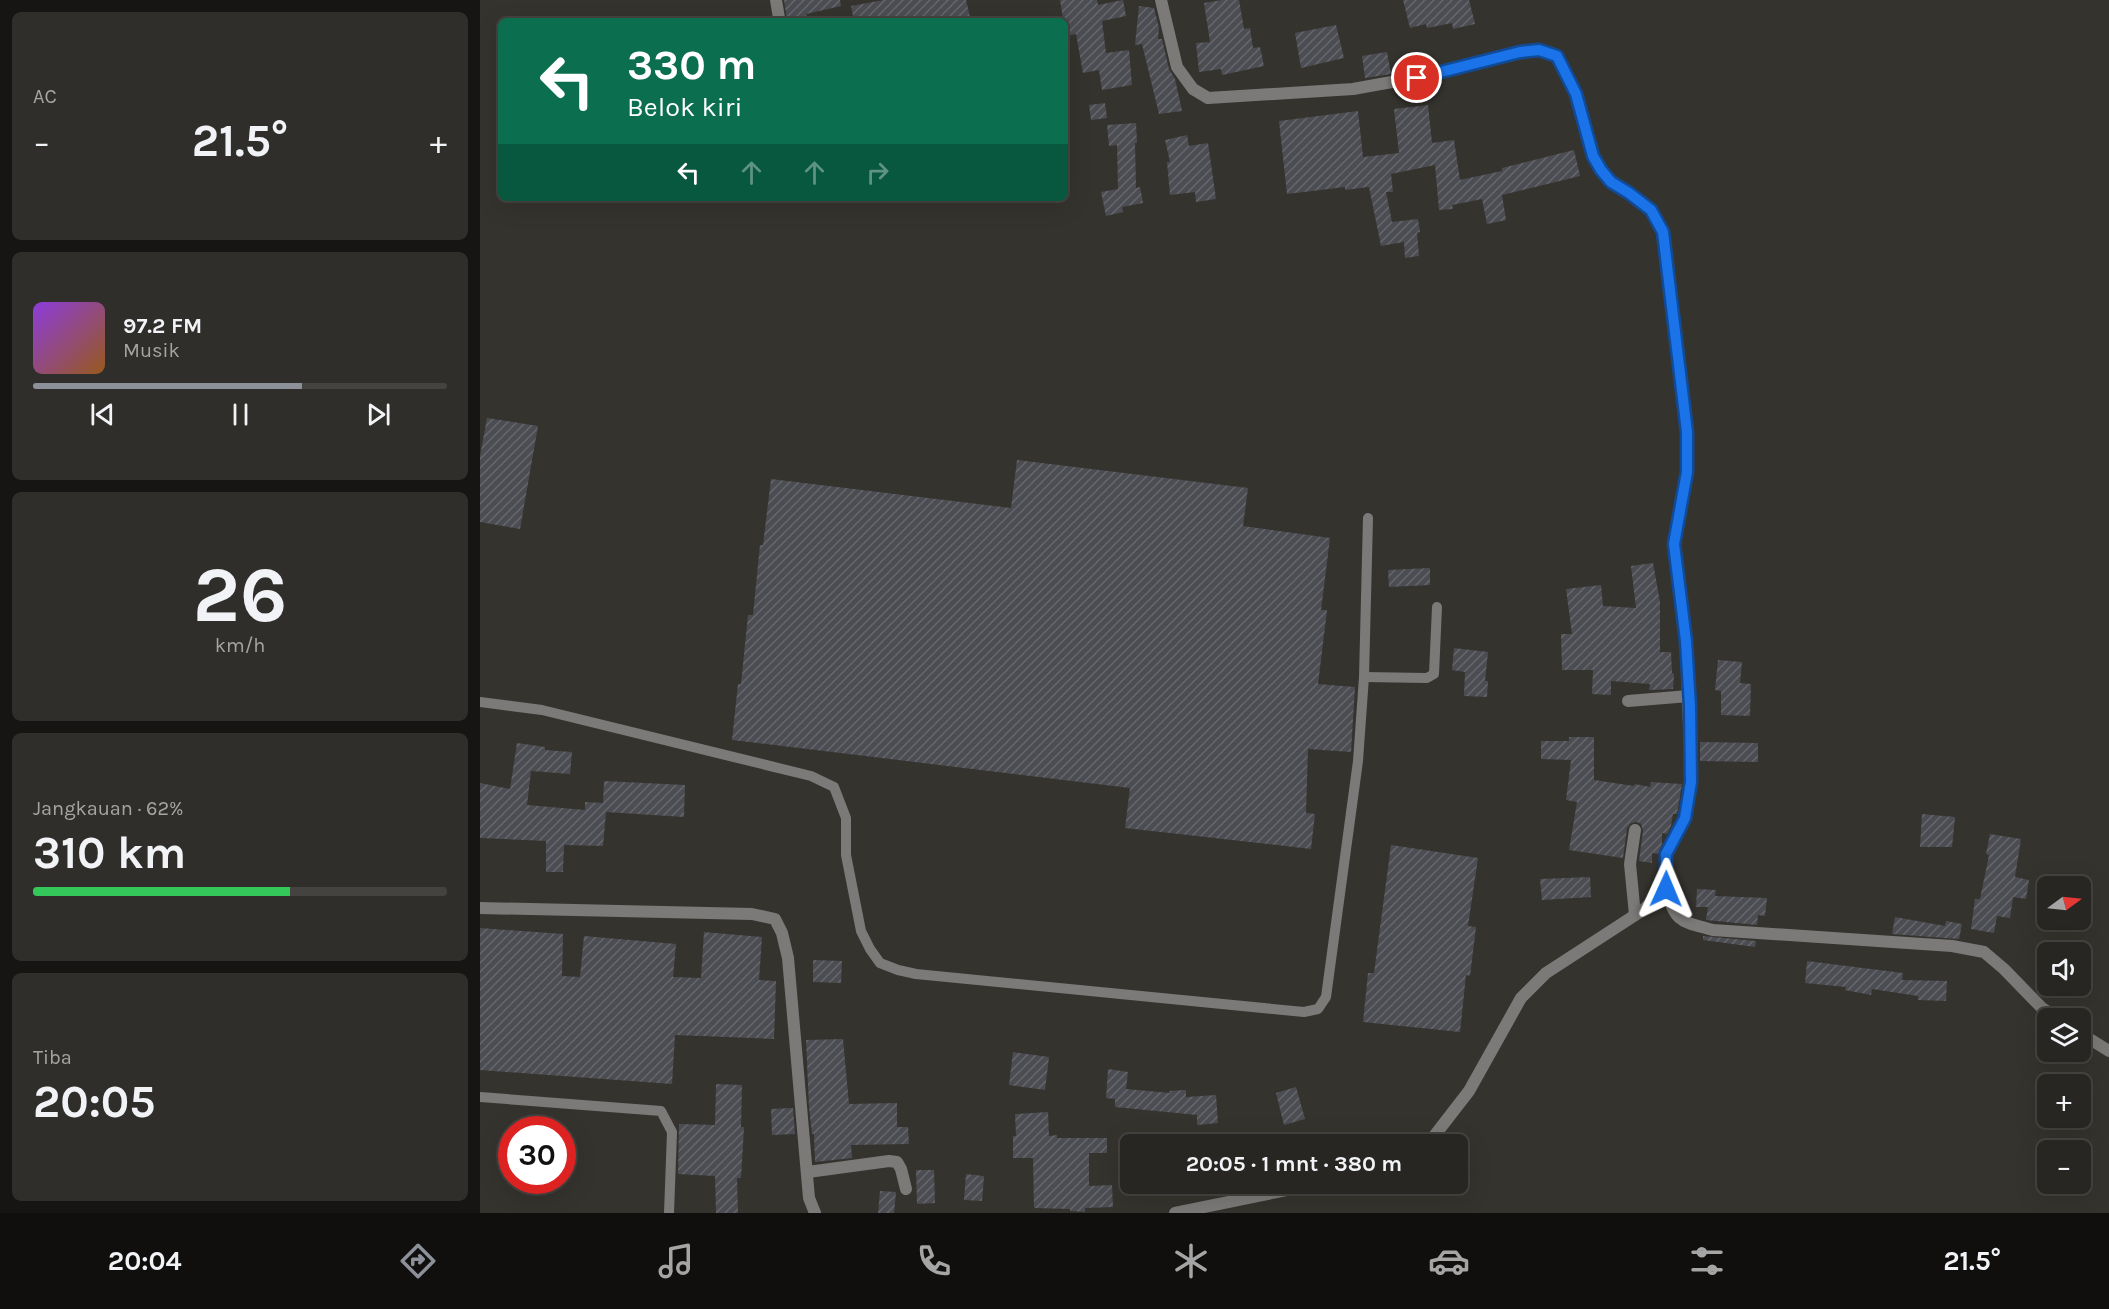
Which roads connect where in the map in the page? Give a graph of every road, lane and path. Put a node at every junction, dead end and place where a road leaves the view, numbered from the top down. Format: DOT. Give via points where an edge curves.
graph roads {
  1 [pos="776,0"];
  2 [pos="1161,0"];
  3 [pos="779,18"];
  4 [pos="1368,518"];
  5 [pos="1437,607"];
  6 [pos="1364,677"];
  7 [pos="1689,696"];
  8 [pos="1628,701"];
  9 [pos="480,702"];
  10 [pos="1635,830"];
  11 [pos="1666,889"];
  12 [pos="480,908"];
  13 [pos="1635,915"];
  14 [pos="2042,1008"];
  15 [pos="2091,1040"];
  16 [pos="2109,1051"];
  17 [pos="480,1097"];
  18 [pos="1436,1134"];
  19 [pos="808,1172"];
  20 [pos="906,1189"];
  21 [pos="1267,1194"];
  22 [pos="669,1213"];
  23 [pos="815,1213"];
  24 [pos="1175,1213"];
  1 -- 3 [label="street"];
  2 -- 7 [label="street" via="1177,67 1193,89 1208,98 1353,89 1436,74 1520,52 1539,50 1557,56 1576,94 1593,156 1601,170 1611,182 1651,210 1663,232 1687,432 1687,472 1674,544"];
  4 -- 6 [label="lane"];
  5 -- 6 [label="lane" via="1434,674 1427,678"];
  6 -- 9 [label="lane" via="1358,761 1326,997 1318,1009 1304,1012 898,970 880,963 861,931 846,855 846,818 834,787 811,776 542,710"];
  7 -- 8 [label="street"];
  7 -- 11 [label="street" via="1691,782 1685,818 1666,854"];
  10 -- 13 [label="street" via="1630,864"];
  11 -- 13 [label="street"];
  11 -- 14 [label="street" via="1671,910 1681,921 1713,930 1941,945 1984,952"];
  12 -- 19 [label="street" via="752,914 775,919 788,958"];
  13 -- 18 [label="street" via="1546,973 1521,998 1469,1091"];
  15 -- 16 [label="street"];
  17 -- 22 [label="lane" via="661,1111 672,1132"];
  19 -- 20 [label="street" via="897,1162"];
  19 -- 23 [label="street" via="809,1198"];
  21 -- 24 [label="street"];
}
